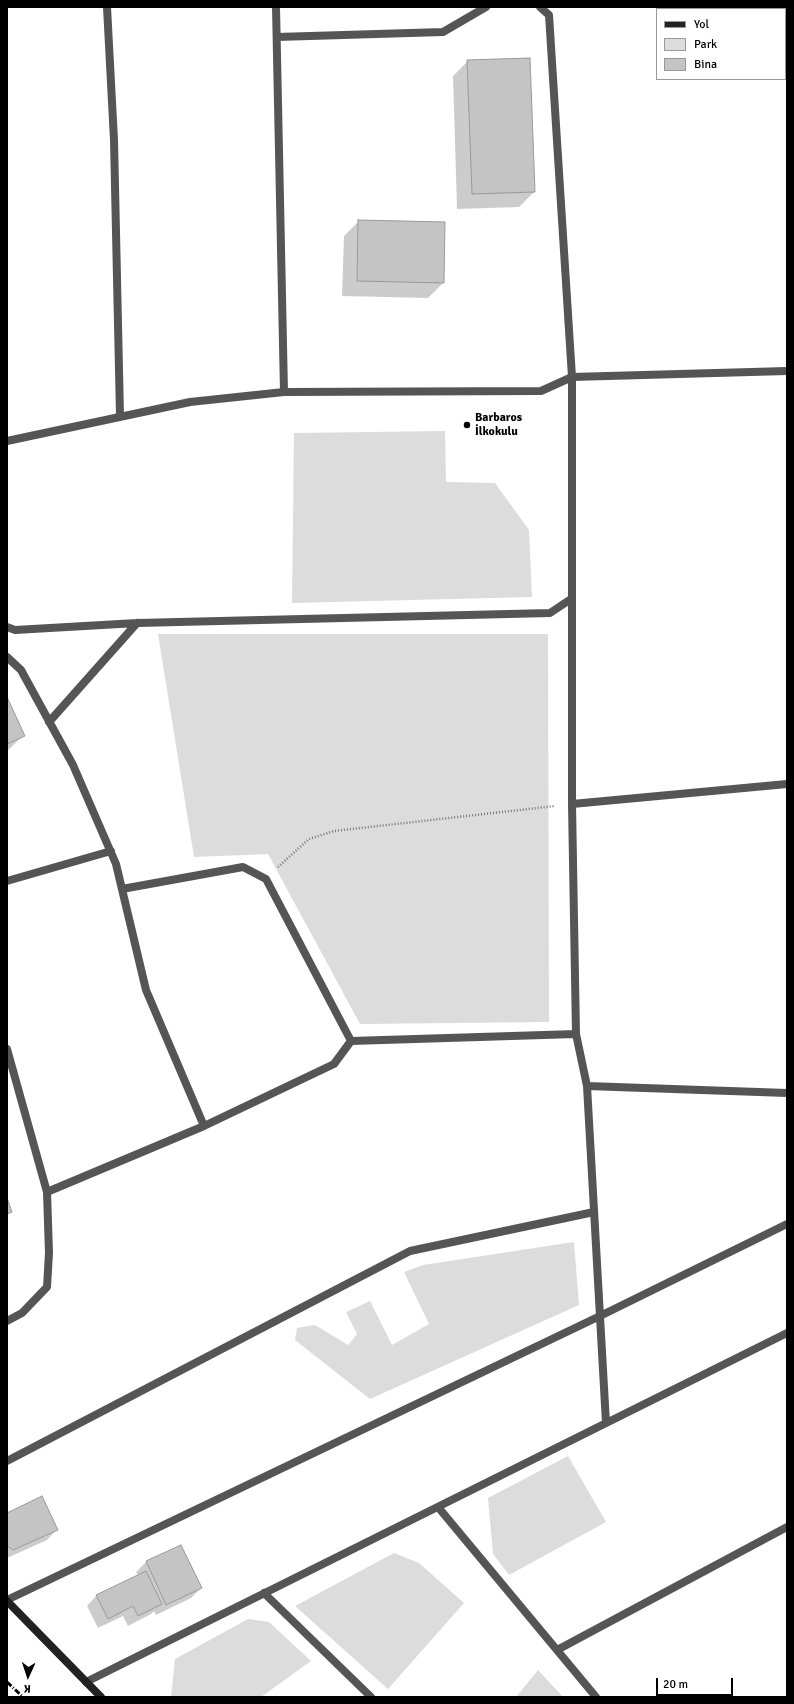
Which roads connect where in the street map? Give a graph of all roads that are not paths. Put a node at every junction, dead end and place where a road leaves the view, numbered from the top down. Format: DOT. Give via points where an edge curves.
graph roads {
  1 [pos="107,7"];
  2 [pos="276,7"];
  3 [pos="486,7"];
  4 [pos="540,7"];
  5 [pos="277,37"];
  6 [pos="787,371"];
  7 [pos="572,377"];
  8 [pos="284,392"];
  9 [pos="120,416"];
  10 [pos="7,441"];
  11 [pos="572,600"];
  12 [pos="137,623"];
  13 [pos="7,627"];
  14 [pos="7,657"];
  15 [pos="49,722"];
  16 [pos="787,784"];
  17 [pos="572,804"];
  18 [pos="111,851"];
  19 [pos="7,881"];
  20 [pos="122,889"];
  21 [pos="576,1034"];
  22 [pos="351,1041"];
  23 [pos="7,1049"];
  24 [pos="587,1086"];
  25 [pos="787,1093"];
  26 [pos="204,1126"];
  27 [pos="47,1192"];
  28 [pos="594,1212"];
  29 [pos="787,1224"];
  30 [pos="600,1316"];
  31 [pos="7,1321"];
  32 [pos="787,1333"];
  33 [pos="606,1423"];
  34 [pos="7,1461"];
  35 [pos="438,1507"];
  36 [pos="787,1527"];
  37 [pos="264,1593"];
  38 [pos="7,1601"];
  39 [pos="557,1650"];
  40 [pos="86,1682"];
  41 [pos="102,1697"];
  42 [pos="371,1697"];
  43 [pos="596,1697"];
  1 -- 9 [label="street" via="114,140"];
  2 -- 5 [label="street"];
  3 -- 5 [label="street" via="442,32"];
  4 -- 7 [label="street" via="549,15"];
  5 -- 8 [label="street"];
  6 -- 7 [label="street"];
  7 -- 8 [label="street" via="541,391"];
  7 -- 11 [label="street"];
  8 -- 9 [label="street" via="190,402"];
  9 -- 10 [label="street"];
  11 -- 12 [label="street" via="550,613"];
  11 -- 17 [label="street"];
  12 -- 13 [label="street" via="15,630"];
  12 -- 15 [label="street"];
  14 -- 15 [label="street" via="21,670"];
  15 -- 18 [label="street" via="73,765"];
  16 -- 17 [label="street"];
  17 -- 21 [label="street"];
  18 -- 19 [label="street"];
  18 -- 20 [label="street"];
  20 -- 22 [label="street" via="243,867 266,879"];
  20 -- 26 [label="street" via="146,990"];
  21 -- 22 [label="street"];
  21 -- 24 [label="street"];
  22 -- 26 [label="street" via="334,1064"];
  23 -- 27 [label="street"];
  24 -- 25 [label="street"];
  24 -- 28 [label="street"];
  26 -- 27 [label="street"];
  27 -- 31 [label="street" via="50,1253 47,1286 22,1313"];
  28 -- 30 [label="street"];
  28 -- 34 [label="street" via="410,1251"];
  29 -- 30 [label="street"];
  30 -- 33 [label="street"];
  30 -- 38 [label="street"];
  32 -- 33 [label="street"];
  33 -- 35 [label="street"];
  35 -- 37 [label="street"];
  35 -- 39 [label="street"];
  36 -- 39 [label="street"];
  37 -- 40 [label="street"];
  37 -- 42 [label="street"];
  38 -- 40 [label="main road"];
  39 -- 43 [label="street"];
  40 -- 41 [label="main road"];
}
